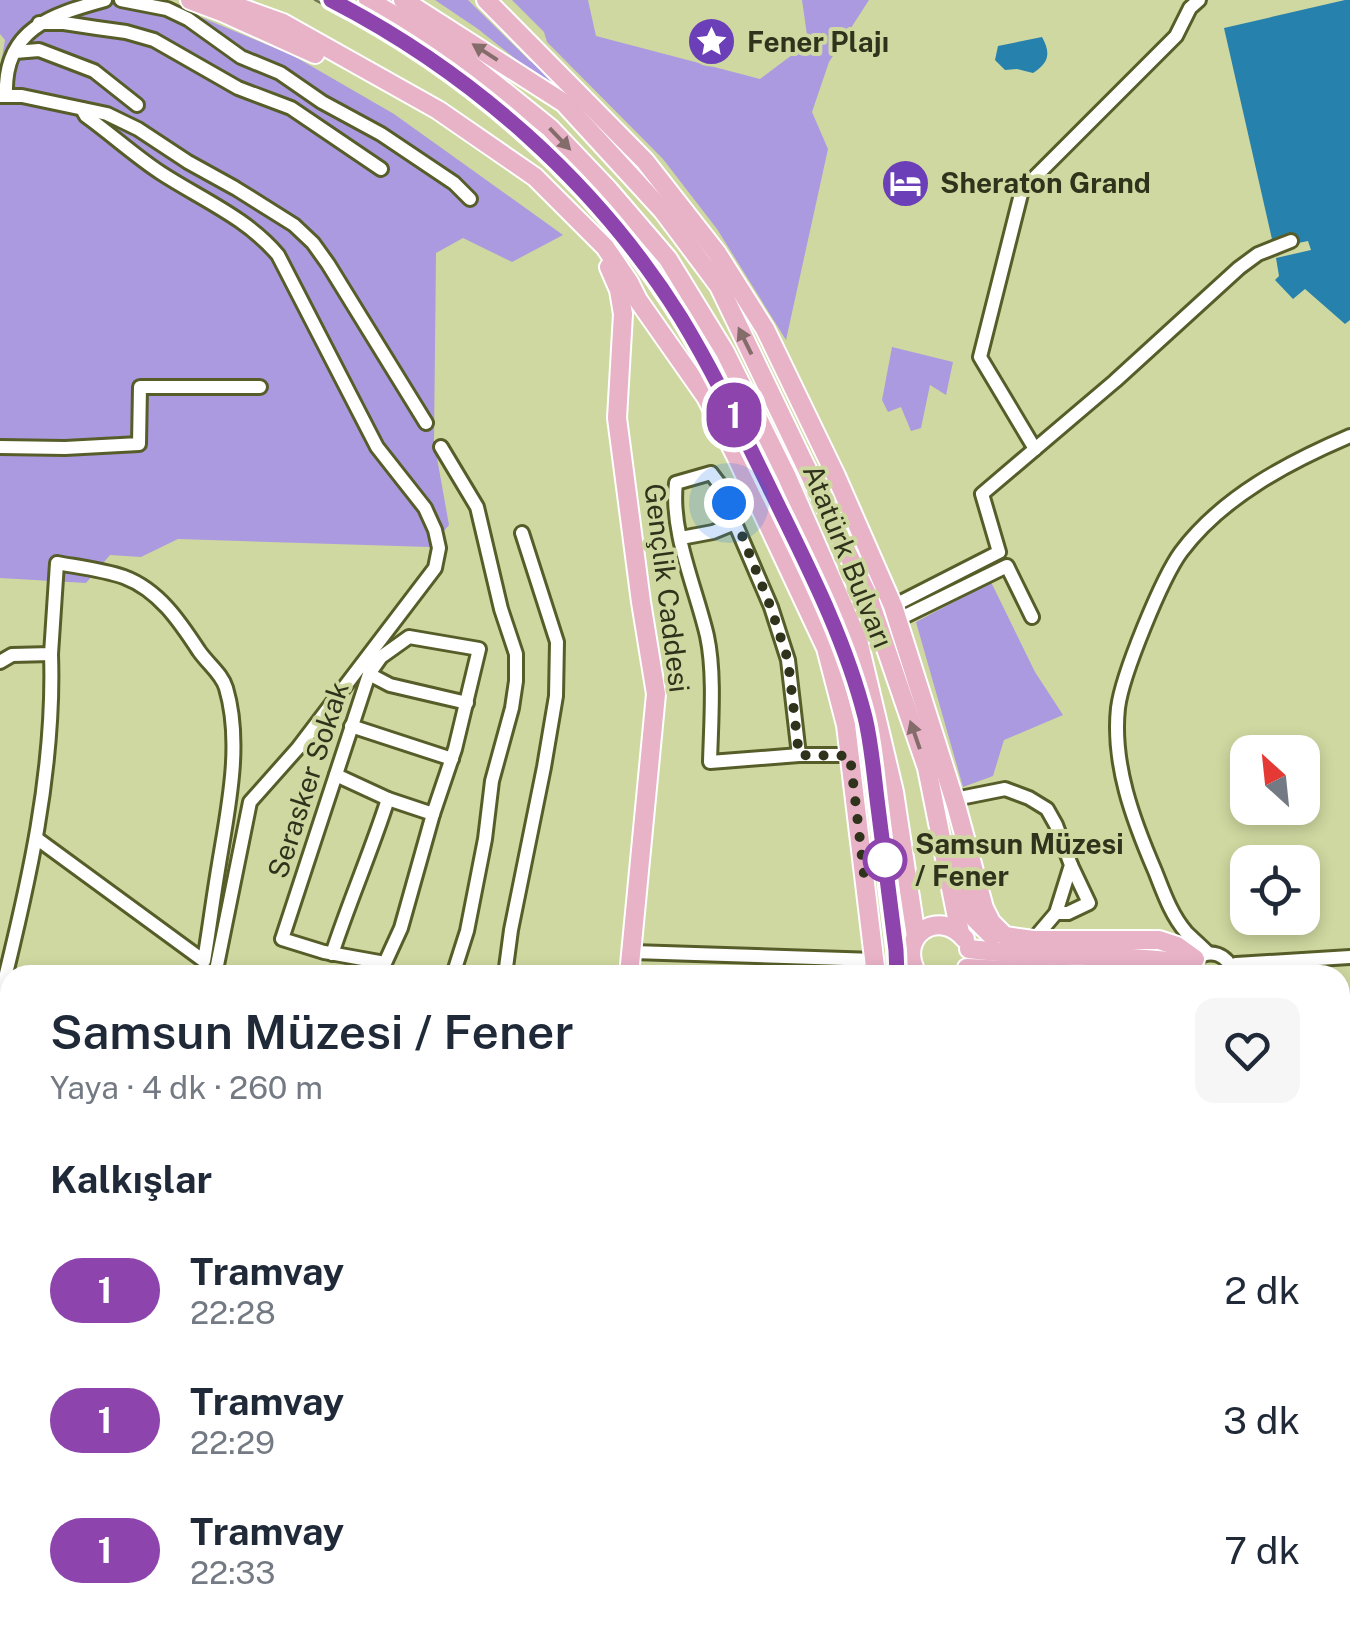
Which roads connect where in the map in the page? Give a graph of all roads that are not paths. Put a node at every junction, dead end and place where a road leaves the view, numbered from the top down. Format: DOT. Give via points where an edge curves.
graph roads {
  1 [pos="105,0"];
  2 [pos="121,0"];
  3 [pos="190,0"];
  4 [pos="219,0"];
  5 [pos="368,0"];
  6 [pos="403,0"];
  7 [pos="486,0"];
  8 [pos="1199,0"];
  9 [pos="38,24"];
  10 [pos="15,52"];
  11 [pos="3,96"];
  12 [pos="137,105"];
  13 [pos="82,110"];
  14 [pos="381,169"];
  15 [pos="470,199"];
  16 [pos="1291,240"];
  17 [pos="638,300"];
  18 [pos="260,387"];
  19 [pos="426,423"];
  20 [pos="1350,436"];
  21 [pos="0,447"];
  22 [pos="441,447"];
  23 [pos="1035,449"];
  24 [pos="735,522"];
  25 [pos="522,534"];
  26 [pos="681,538"];
  27 [pos="999,552"];
  28 [pos="1006,566"];
  29 [pos="895,613"];
  30 [pos="1032,617"];
  31 [pos="51,654"];
  32 [pos="0,662"];
  33 [pos="369,674"];
  34 [pos="467,703"];
  35 [pos="351,726"];
  36 [pos="799,755"];
  37 [pos="850,756"];
  38 [pos="452,759"];
  39 [pos="926,768"];
  40 [pos="336,775"];
  41 [pos="388,800"];
  42 [pos="956,805"];
  43 [pos="433,814"];
  44 [pos="36,838"];
  45 [pos="1070,865"];
  46 [pos="1056,913"];
  47 [pos="916,937"];
  48 [pos="1033,940"];
  49 [pos="638,952"];
  50 [pos="332,954"];
  51 [pos="1015,955"];
  52 [pos="754,956"];
  53 [pos="964,956"];
  54 [pos="1350,957"];
  55 [pos="1195,963"];
  56 [pos="8,965"];
  57 [pos="217,965"];
  58 [pos="369,965"];
  59 [pos="384,965"];
  60 [pos="456,965"];
  61 [pos="506,965"];
  62 [pos="633,965"];
  63 [pos="639,965"];
  64 [pos="754,965"];
  65 [pos="846,965"];
  66 [pos="876,965"];
  67 [pos="913,965"];
  68 [pos="1032,965"];
  69 [pos="1228,965"];
  70 [pos="1236,965"];
  1 -- 9 [label="street"];
  2 -- 15 [label="street" via="188,19 241,57 382,134"];
  3 -- 49 [label="main road, Gençlik Caddesi" via="278,36 460,134 563,215 611,269 623,314 617,418 656,694"];
  4 -- 17 [label="main road" via="282,24 421,100 535,177 605,247"];
  5 -- 47 [label="main road, Atatürk Bulvarı, one-way" via="470,64 550,128 668,259 726,352 858,640 894,792"];
  39 -- 6 [label="main road, Atatürk Bulvarı, one-way" via="868,596 719,286 663,211 564,103"];
  7 -- 29 [label="main road" via="645,161 717,253 765,330"];
  8 -- 23 [label="street" via="1176,36 1022,190 980,357"];
  9 -- 10 [label="street"];
  9 -- 14 [label="street" via="154,40 238,88 291,108"];
  10 -- 11 [label="street"];
  10 -- 12 [label="street" via="40,50 94,72"];
  11 -- 13 [label="street"];
  13 -- 19 [label="street" via="138,129 294,225 328,264"];
  13 -- 57 [label="street" via="158,172 266,240 378,447 424,508 440,548 435,568 250,802"];
  16 -- 23 [label="street" via="1239,268"];
  17 -- 37 [label="main road" via="706,397 802,594 826,648"];
  17 -- 49 [label="main road, Gençlik Caddesi" via="624,424 663,692"];
  18 -- 21 [label="street" via="140,388 139,444"];
  20 -- 55 [label="street" via="1234,500 1180,553 1118,706 1126,796"];
  22 -- 60 [label="street" via="477,508 516,654 512,708"];
  23 -- 27 [label="street" via="982,494"];
  24 -- 26 [label="street"];
  24 -- 26 [label="street" via="711,473 676,483"];
  24 -- 36 [label="street" via="788,660"];
  25 -- 61 [label="street" via="558,642 556,696"];
  26 -- 36 [label="street" via="708,640 710,762"];
  27 -- 28 [label="street"];
  27 -- 29 [label="street"];
  28 -- 29 [label="street"];
  28 -- 30 [label="street"];
  29 -- 42 [label="main road"];
  31 -- 32 [label="street" via="12,655"];
  31 -- 44 [label="street"];
  31 -- 44 [label="street" via="57,563 126,578 158,598 225,684 230,798 204,961"];
  33 -- 34 [label="street"];
  33 -- 34 [label="street, Serasker Sokak" via="409,637 479,649"];
  33 -- 35 [label="street, Serasker Sokak"];
  34 -- 38 [label="street"];
  35 -- 38 [label="street"];
  35 -- 40 [label="street, Serasker Sokak"];
  36 -- 37 [label="street"];
  37 -- 66 [label="main road"];
  38 -- 43 [label="street"];
  39 -- 51 [label="main road" via="975,919"];
  39 -- 53 [label="main road, Atatürk Bulvarı"];
  40 -- 41 [label="street"];
  40 -- 50 [label="street, Serasker Sokak" via="282,939"];
  41 -- 43 [label="street"];
  41 -- 50 [label="street"];
  42 -- 45 [label="street" via="960,798 1004,789 1029,798 1047,809"];
  42 -- 48 [label="main road" via="991,922 1005,936"];
  43 -- 59 [label="street"];
  44 -- 56 [label="street"];
  45 -- 46 [label="street"];
  45 -- 46 [label="street" via="1089,903"];
  46 -- 48 [label="street"];
  47 -- 53 [label="main road" via="942,925"];
  47 -- 67 [label="main road, Atatürk Bulvarı"];
  48 -- 55 [label="main road" via="1159,940"];
  49 -- 52 [label="street"];
  49 -- 62 [label="main road, Gençlik Caddesi"];
  49 -- 63 [label="main road, Gençlik Caddesi"];
  50 -- 58 [label="street"];
  51 -- 53 [label="main road"];
  51 -- 55 [label="main road"];
  52 -- 64 [label="street"];
  52 -- 65 [label="street"];
  53 -- 68 [label="main road"];
  54 -- 70 [label="street"];
  55 -- 69 [label="street" via="1223,957"];
}
